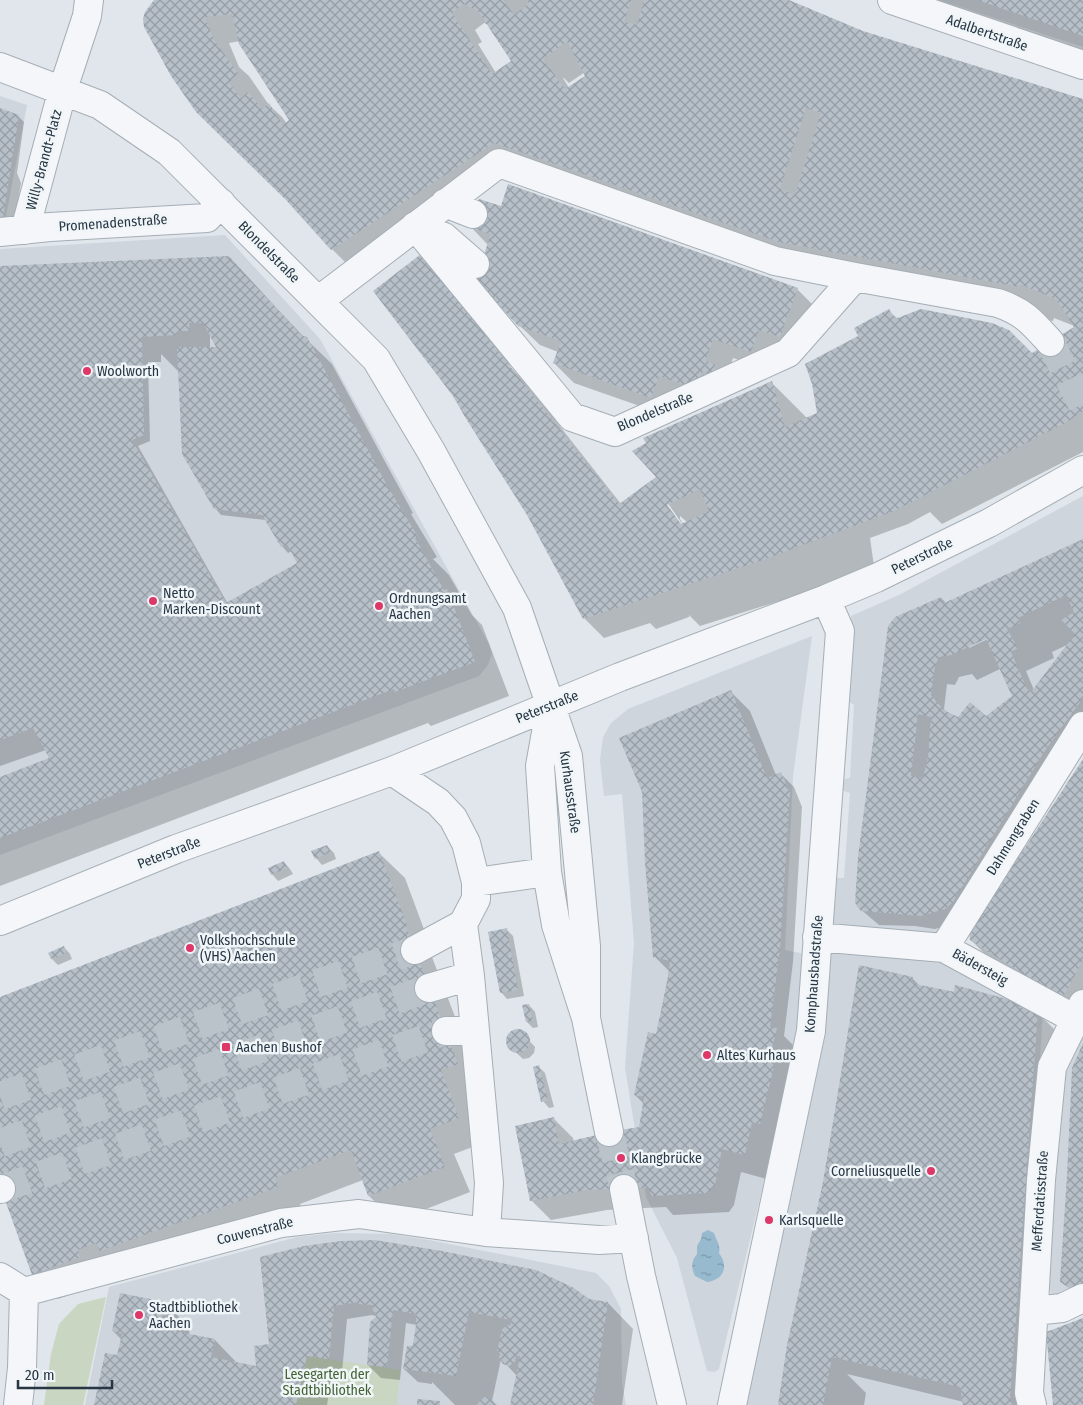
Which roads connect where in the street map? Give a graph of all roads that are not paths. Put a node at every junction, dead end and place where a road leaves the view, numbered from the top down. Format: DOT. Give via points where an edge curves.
graph roads {
  1 [pos="892,0"];
  2 [pos="93,5"];
  3 [pos="1083,65"];
  4 [pos="0,66"];
  5 [pos="62,89"];
  6 [pos="221,203"];
  7 [pos="445,203"];
  8 [pos="473,214"];
  9 [pos="415,226"];
  10 [pos="13,231"];
  11 [pos="475,264"];
  12 [pos="856,277"];
  13 [pos="318,301"];
  14 [pos="1050,342"];
  15 [pos="1083,470"];
  16 [pos="826,599"];
  17 [pos="550,706"];
  18 [pos="1083,726"];
  19 [pos="392,771"];
  20 [pos="547,872"];
  21 [pos="476,882"];
  22 [pos="0,921"];
  23 [pos="463,924"];
  24 [pos="817,937"];
  25 [pos="944,948"];
  26 [pos="414,950"];
  27 [pos="470,976"];
  28 [pos="429,988"];
  29 [pos="1079,1012"];
  30 [pos="586,1018"];
  31 [pos="446,1031"];
  32 [pos="474,1031"];
  33 [pos="609,1132"];
  34 [pos="624,1189"];
  35 [pos="486,1232"];
  36 [pos="634,1238"];
  37 [pos="0,1277"];
  38 [pos="24,1292"];
  39 [pos="1083,1298"];
  40 [pos="1034,1311"];
  41 [pos="18,1405"];
  42 [pos="672,1405"];
  43 [pos="732,1405"];
  44 [pos="1032,1405"];
  1 -- 3 [label="street, Adalbertstraße"];
  2 -- 5 [label="street, Willy-Brandt-Platz"];
  4 -- 5 [label="street"];
  5 -- 6 [label="street, Willy-Brandt-Platz" via="100,105 169,152"];
  5 -- 10 [label="street, Willy-Brandt-Platz"];
  6 -- 10 [label="street, Promenadenstraße" via="207,218"];
  6 -- 13 [label="street, Blondelstraße"];
  7 -- 8 [label="street"];
  7 -- 9 [label="street"];
  7 -- 12 [label="street" via="499,163 775,261"];
  9 -- 11 [label="street" via="444,237"];
  9 -- 12 [label="street, Blondelstraße" via="572,418 615,432 788,353"];
  9 -- 13 [label="street"];
  12 -- 14 [label="street" via="1015,308 1030,319"];
  13 -- 17 [label="street, Blondelstraße" via="376,359 431,451 516,608"];
  15 -- 16 [label="street, Peterstraße" via="989,523"];
  16 -- 17 [label="street, Peterstraße"];
  16 -- 24 [label="street, Komphausbadstraße" via="840,630"];
  17 -- 19 [label="street, Peterstraße"];
  17 -- 20 [label="street, Kurhausstraße" via="540,766"];
  17 -- 30 [label="street, Kurhausstraße" via="568,756 586,946"];
  18 -- 25 [label="street, Dahmengraben"];
  19 -- 21 [label="street" via="438,802 453,818 466,843"];
  19 -- 22 [label="street, Peterstraße" via="176,849"];
  20 -- 21 [label="street"];
  20 -- 30 [label="street, Kurhausstraße" via="556,925"];
  21 -- 23 [label="street" via="476,899"];
  23 -- 26 [label="street"];
  23 -- 27 [label="street"];
  24 -- 25 [label="street, Bädersteig"];
  24 -- 43 [label="street, Komphausbadstraße" via="811,1032"];
  25 -- 29 [label="street, Bädersteig"];
  27 -- 28 [label="street"];
  27 -- 32 [label="street"];
  29 -- 40 [label="street, Mefferdatisstraße" via="1052,1067 1041,1180"];
  30 -- 33 [label="street, Kurhausstraße"];
  31 -- 32 [label="street"];
  32 -- 35 [label="street" via="489,1184"];
  34 -- 36 [label="street"];
  35 -- 36 [label="street, Couvenstraße" via="599,1240"];
  35 -- 38 [label="street, Couvenstraße" via="359,1214 281,1222"];
  36 -- 42 [label="street"];
  37 -- 38 [label="street"];
  38 -- 41 [label="street"];
  39 -- 40 [label="street" via="1062,1308"];
  40 -- 44 [label="street, Mefferdatisstraße" via="1029,1392"];
}
